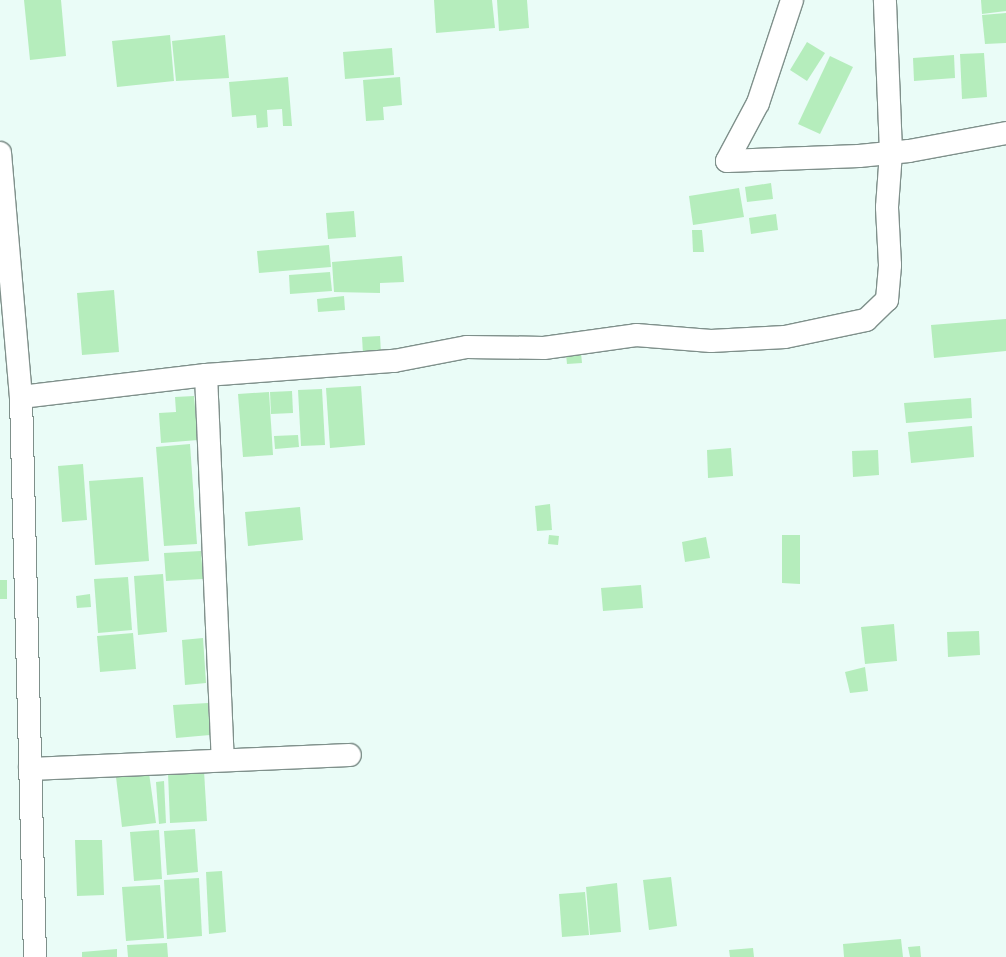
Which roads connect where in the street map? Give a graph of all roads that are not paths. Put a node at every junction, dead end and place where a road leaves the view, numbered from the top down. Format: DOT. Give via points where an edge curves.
graph roads {
  1 [pos="792,0"];
  2 [pos="885,0"];
  3 [pos="1006,133"];
  4 [pos="0,152"];
  5 [pos="891,152"];
  6 [pos="206,375"];
  7 [pos="21,397"];
  8 [pos="350,754"];
  9 [pos="223,760"];
  10 [pos="30,769"];
  11 [pos="36,957"];
  1 -- 5 [label="street" via="758,103 727,161"];
  2 -- 5 [label="street"];
  3 -- 5 [label="street"];
  4 -- 7 [label="street"];
  5 -- 6 [label="street" via="887,300 866,320 785,337 711,341 636,335 544,348 467,347 377,363"];
  6 -- 7 [label="street"];
  6 -- 9 [label="street"];
  7 -- 10 [label="street"];
  8 -- 9 [label="street"];
  9 -- 10 [label="street"];
  10 -- 11 [label="street"];
}
